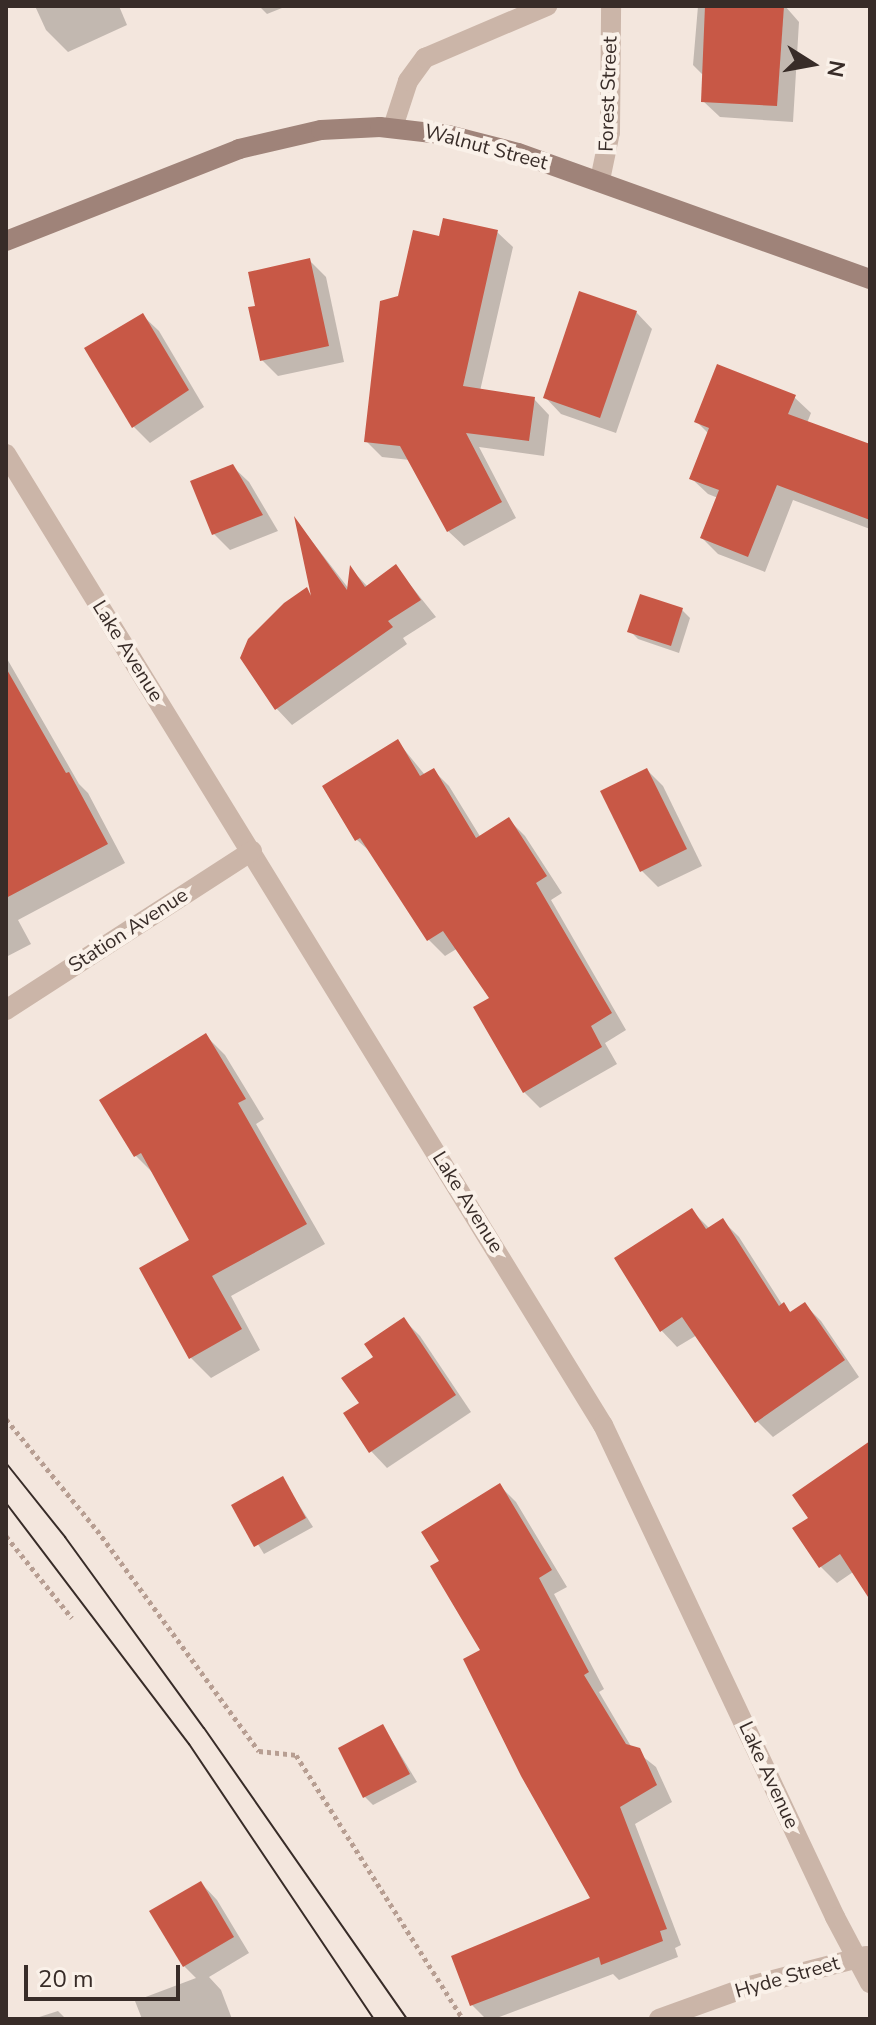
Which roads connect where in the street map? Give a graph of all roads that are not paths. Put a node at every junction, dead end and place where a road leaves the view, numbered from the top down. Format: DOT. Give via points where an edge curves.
graph roads {
  1 [pos="547,6"];
  2 [pos="611,6"];
  3 [pos="393,127"];
  4 [pos="600,180"];
  5 [pos="6,241"];
  6 [pos="870,279"];
  7 [pos="6,454"];
  8 [pos="252,851"];
  9 [pos="6,1010"];
  10 [pos="863,1956"];
  11 [pos="870,1983"];
  12 [pos="659,2019"];
  1 -- 3 [label="street" via="425,58 401,98"];
  2 -- 4 [label="street, Forest Street" via="610,132"];
  3 -- 4 [label="main road, Walnut Street" via="482,142"];
  3 -- 5 [label="main road, Walnut Street" via="329,128 239,149"];
  4 -- 6 [label="main road, Walnut Street"];
  7 -- 8 [label="street, Lake Avenue"];
  8 -- 9 [label="street, Station Avenue"];
  8 -- 10 [label="street, Lake Avenue" via="603,1425"];
  10 -- 11 [label="street, Lake Avenue"];
  10 -- 12 [label="street, Hyde Street" via="750,1986"];
}
